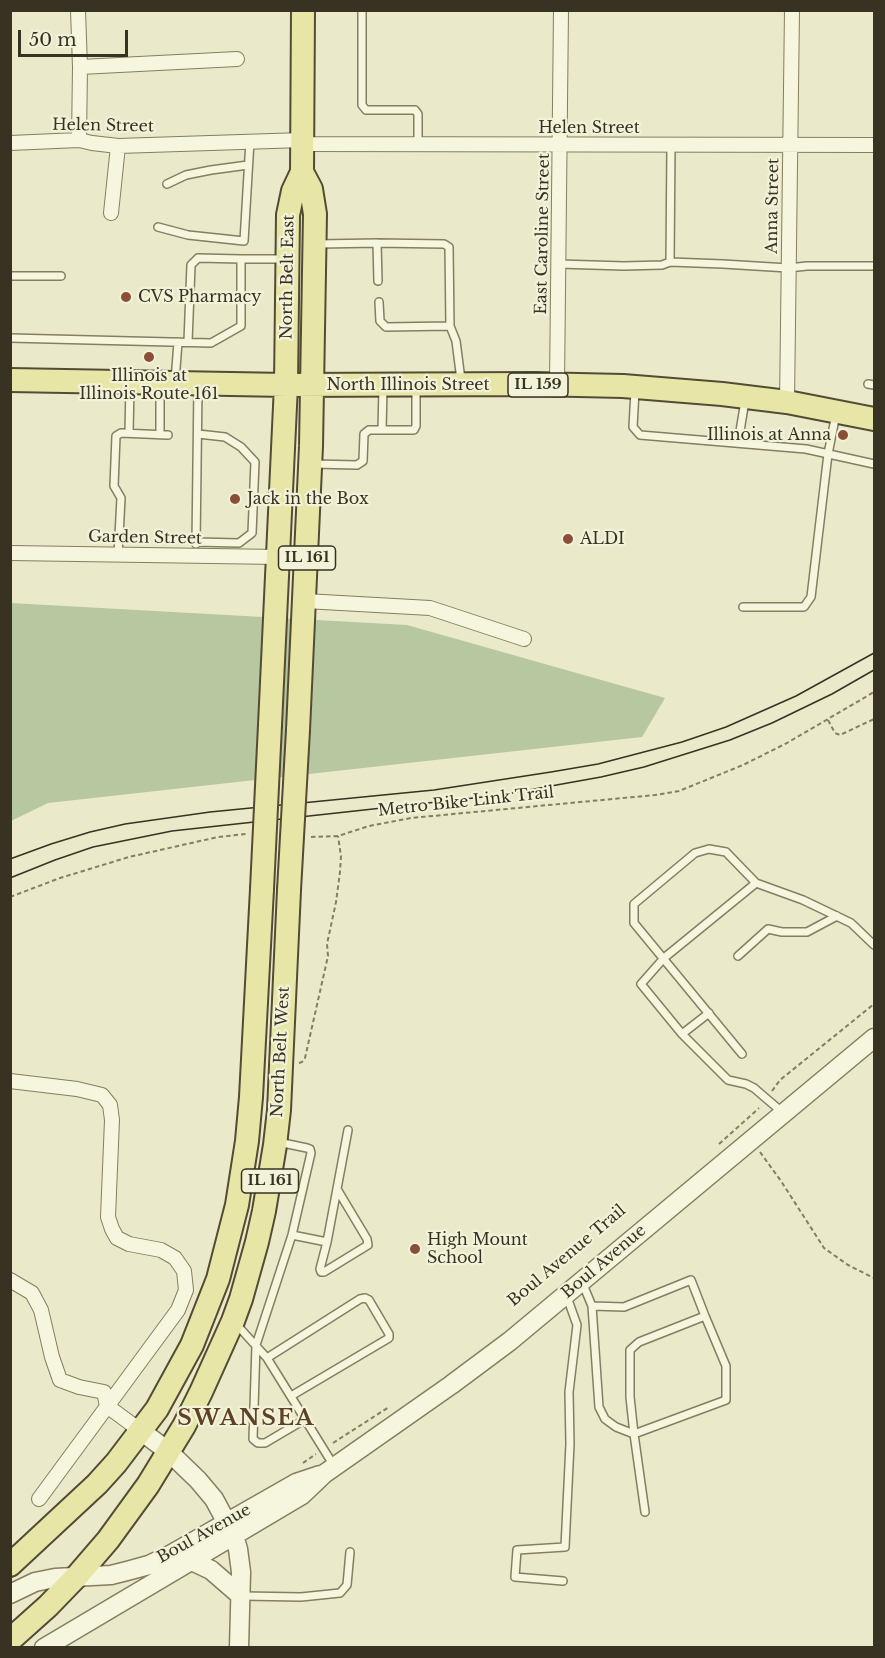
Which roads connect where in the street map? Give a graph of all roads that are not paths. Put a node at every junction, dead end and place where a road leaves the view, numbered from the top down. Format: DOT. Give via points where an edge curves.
graph roads {
  1 [pos="78,10"];
  2 [pos="303,10"];
  3 [pos="362,10"];
  4 [pos="561,10"];
  5 [pos="792,10"];
  6 [pos="237,59"];
  7 [pos="80,68"];
  8 [pos="79,140"];
  9 [pos="250,141"];
  10 [pos="303,142"];
  11 [pos="10,143"];
  12 [pos="418,145"];
  13 [pos="560,145"];
  14 [pos="671,145"];
  15 [pos="790,145"];
  16 [pos="874,145"];
  17 [pos="118,146"];
  18 [pos="248,165"];
  19 [pos="302,172"];
  20 [pos="167,184"];
  21 [pos="111,213"];
  22 [pos="158,227"];
  23 [pos="377,243"];
  24 [pos="315,244"];
  25 [pos="242,259"];
  26 [pos="288,259"];
  27 [pos="670,262"];
  28 [pos="559,264"];
  29 [pos="874,266"];
  30 [pos="788,268"];
  31 [pos="10,276"];
  32 [pos="62,276"];
  33 [pos="378,281"];
  34 [pos="379,302"];
  35 [pos="450,326"];
  36 [pos="10,338"];
  37 [pos="178,342"];
  38 [pos="188,342"];
  39 [pos="10,381"];
  40 [pos="130,382"];
  41 [pos="168,383"];
  42 [pos="198,383"];
  43 [pos="286,385"];
  44 [pos="313,385"];
  45 [pos="382,385"];
  46 [pos="416,385"];
  47 [pos="462,385"];
  48 [pos="557,385"];
  49 [pos="635,387"];
  50 [pos="745,397"];
  51 [pos="787,402"];
  52 [pos="837,412"];
  53 [pos="874,419"];
  54 [pos="382,430"];
  55 [pos="129,433"];
  56 [pos="198,434"];
  57 [pos="738,443"];
  58 [pos="828,454"];
  59 [pos="310,464"];
  60 [pos="874,464"];
  61 [pos="196,549"];
  62 [pos="10,553"];
  63 [pos="118,555"];
  64 [pos="279,557"];
  65 [pos="305,601"];
  66 [pos="743,607"];
  67 [pos="524,639"];
  68 [pos="756,883"];
  69 [pos="837,916"];
  70 [pos="874,945"];
  71 [pos="738,956"];
  72 [pos="664,958"];
  73 [pos="709,1013"];
  74 [pos="682,1034"];
  75 [pos="874,1038"];
  76 [pos="742,1054"];
  77 [pos="10,1081"];
  78 [pos="784,1114"];
  79 [pos="348,1130"];
  80 [pos="275,1142"];
  81 [pos="337,1189"];
  82 [pos="292,1235"];
  83 [pos="327,1242"];
  84 [pos="10,1280"];
  85 [pos="582,1281"];
  86 [pos="566,1294"];
  87 [pos="592,1306"];
  88 [pos="705,1316"];
  89 [pos="232,1321"];
  90 [pos="256,1345"];
  91 [pos="267,1358"];
  92 [pos="291,1396"];
  93 [pos="108,1406"];
  94 [pos="304,1420"];
  95 [pos="141,1431"];
  96 [pos="634,1434"];
  97 [pos="169,1452"];
  98 [pos="329,1470"];
  99 [pos="39,1499"];
  100 [pos="645,1512"];
  101 [pos="231,1529"];
  102 [pos="350,1552"];
  103 [pos="192,1561"];
  104 [pos="10,1565"];
  105 [pos="77,1576"];
  106 [pos="563,1581"];
  107 [pos="10,1594"];
  108 [pos="240,1596"];
  109 [pos="10,1640"];
  110 [pos="44,1647"];
  111 [pos="238,1647"];
  1 -- 7 [label="street"];
  2 -- 10 [label="main road, North Belt East / IL 161"];
  3 -- 12 [label="lane" via="362,105 366,110 415,110"];
  4 -- 13 [label="street, East Caroline Street"];
  5 -- 15 [label="street, Anna Street"];
  6 -- 7 [label="street"];
  7 -- 8 [label="street"];
  8 -- 11 [label="street, Helen Street"];
  8 -- 17 [label="street, Helen Street"];
  9 -- 10 [label="street, Helen Street"];
  9 -- 17 [label="street, Helen Street"];
  9 -- 18 [label="lane"];
  10 -- 12 [label="street, Helen Street"];
  10 -- 19 [label="main road, North Belt East / IL 161"];
  12 -- 13 [label="street, Helen Street"];
  13 -- 14 [label="street, Helen Street"];
  13 -- 28 [label="street, East Caroline Street"];
  14 -- 15 [label="street, Helen Street"];
  14 -- 27 [label="lane"];
  15 -- 16 [label="street, Helen Street"];
  15 -- 30 [label="street, Anna Street"];
  17 -- 21 [label="street"];
  18 -- 20 [label="lane" via="186,175"];
  18 -- 22 [label="lane" via="244,241 188,235"];
  19 -- 24 [label="main road, North Belt East / IL 161" via="315,214"];
  19 -- 26 [label="main road, North Belt East / IL 161" via="288,215"];
  23 -- 24 [label="lane"];
  23 -- 33 [label="lane"];
  23 -- 35 [label="lane" via="449,247"];
  24 -- 44 [label="main road, North Belt East / IL 161"];
  25 -- 26 [label="lane"];
  25 -- 38 [label="lane" via="242,326 211,344"];
  25 -- 38 [label="lane" via="198,258 191,265"];
  26 -- 43 [label="main road, North Belt East / IL 161"];
  27 -- 28 [label="lane" via="624,266"];
  27 -- 30 [label="lane"];
  28 -- 48 [label="street, East Caroline Street"];
  29 -- 30 [label="lane"];
  30 -- 51 [label="street, Anna Street"];
  31 -- 32 [label="lane"];
  34 -- 35 [label="lane" via="380,321 386,327"];
  35 -- 47 [label="lane"];
  36 -- 37 [label="lane"];
  37 -- 38 [label="lane"];
  37 -- 41 [label="lane"];
  39 -- 40 [label="main road, North Illinois Street / IL 159"];
  40 -- 41 [label="main road, North Illinois Street / IL 159"];
  40 -- 55 [label="lane"];
  41 -- 42 [label="main road, North Illinois Street / IL 159"];
  41 -- 55 [label="lane" via="164,435"];
  42 -- 43 [label="main road, North Illinois Street / IL 159"];
  42 -- 56 [label="lane"];
  43 -- 44 [label="main road, North Illinois Street / IL 159"];
  43 -- 64 [label="main road, North Belt West / IL 161"];
  44 -- 45 [label="main road, North Illinois Street / IL 159"];
  44 -- 59 [label="main road, North Belt West / IL 161"];
  45 -- 46 [label="main road, North Illinois Street / IL 159"];
  45 -- 54 [label="lane"];
  46 -- 47 [label="main road, North Illinois Street / IL 159"];
  46 -- 54 [label="lane" via="414,430"];
  47 -- 48 [label="main road, North Illinois Street / IL 159"];
  48 -- 49 [label="main road, North Illinois Street / IL 159"];
  49 -- 50 [label="main road, North Illinois Street / IL 159"];
  49 -- 57 [label="lane" via="633,427 640,435"];
  50 -- 51 [label="main road, North Illinois Street / IL 159"];
  50 -- 57 [label="lane"];
  51 -- 52 [label="main road, North Illinois Street / IL 159"];
  52 -- 53 [label="main road, North Illinois Street / IL 159"];
  52 -- 58 [label="lane"];
  54 -- 59 [label="lane" via="364,434 363,461 357,465"];
  55 -- 63 [label="lane" via="116,436 114,486 121,498"];
  56 -- 61 [label="lane"];
  56 -- 61 [label="lane" via="225,436 255,462 252,533 239,543"];
  57 -- 58 [label="lane"];
  58 -- 60 [label="lane"];
  58 -- 66 [label="lane" via="811,597 804,607"];
  59 -- 65 [label="main road, North Belt West / IL 161"];
  61 -- 63 [label="street, Garden Street"];
  61 -- 64 [label="street, Garden Street"];
  62 -- 63 [label="street, Garden Street"];
  64 -- 95 [label="main road, North Belt West / IL 161, bridge" via="251,1096 243,1173 218,1279 192,1345"];
  65 -- 67 [label="street" via="430,608"];
  65 -- 80 [label="main road, North Belt West / IL 161, bridge"];
  68 -- 69 [label="lane"];
  68 -- 72 [label="lane"];
  68 -- 72 [label="lane" via="726,852 709,849 695,853 634,904 634,923"];
  69 -- 70 [label="lane" via="851,923"];
  69 -- 71 [label="lane" via="807,932 768,929"];
  72 -- 73 [label="lane"];
  72 -- 74 [label="lane" via="641,984"];
  73 -- 74 [label="lane"];
  73 -- 76 [label="lane"];
  74 -- 78 [label="lane" via="728,1080 746,1084"];
  75 -- 78 [label="street, Boul Avenue"];
  77 -- 93 [label="street" via="102,1095 110,1105 112,1120 108,1217 112,1229 117,1238 129,1244 161,1250 175,1258 184,1271 186,1290 178,1310"];
  78 -- 85 [label="street, Boul Avenue"];
  79 -- 81 [label="lane"];
  80 -- 82 [label="lane" via="310,1149"];
  80 -- 89 [label="main road, North Belt West / IL 161" via="262,1221"];
  81 -- 83 [label="lane"];
  81 -- 83 [label="lane" via="368,1245 321,1272"];
  82 -- 83 [label="lane"];
  82 -- 90 [label="lane"];
  84 -- 93 [label="street" via="32,1293 41,1310 60,1380 104,1392"];
  85 -- 86 [label="street, Boul Avenue"];
  85 -- 87 [label="lane"];
  86 -- 98 [label="street, Boul Avenue" via="451,1385"];
  86 -- 106 [label="lane" via="577,1325 569,1392 565,1546 517,1550 515,1577"];
  87 -- 88 [label="lane" via="624,1307 691,1280"];
  87 -- 96 [label="lane" via="599,1407 605,1419"];
  88 -- 96 [label="lane" via="639,1342 630,1350"];
  88 -- 96 [label="lane" via="726,1366 726,1400"];
  89 -- 90 [label="lane"];
  89 -- 97 [label="main road, North Belt West / IL 161"];
  90 -- 91 [label="lane"];
  90 -- 94 [label="lane" via="253,1439 266,1443"];
  91 -- 92 [label="lane"];
  91 -- 92 [label="lane" via="360,1299 369,1300 389,1338"];
  92 -- 94 [label="lane"];
  93 -- 95 [label="street"];
  93 -- 99 [label="street"];
  94 -- 98 [label="lane" via="324,1449"];
  95 -- 97 [label="street"];
  95 -- 104 [label="main road, North Belt West / IL 161" via="97,1484"];
  96 -- 100 [label="lane"];
  97 -- 101 [label="street" via="214,1499"];
  97 -- 105 [label="main road, North Belt West / IL 161" via="122,1522"];
  98 -- 101 [label="street, Boul Avenue" via="296,1483"];
  101 -- 103 [label="street, Boul Avenue"];
  101 -- 105 [label="street, Boul Avenue" via="149,1565 111,1575"];
  101 -- 108 [label="street" via="238,1549"];
  102 -- 108 [label="lane" via="347,1585 340,1593"];
  103 -- 108 [label="street" via="211,1570"];
  103 -- 110 [label="street, Boul Avenue"];
  105 -- 107 [label="street, Boul Avenue" via="35,1582"];
  105 -- 109 [label="main road, North Belt West / IL 161"];
  108 -- 111 [label="street"];
}
